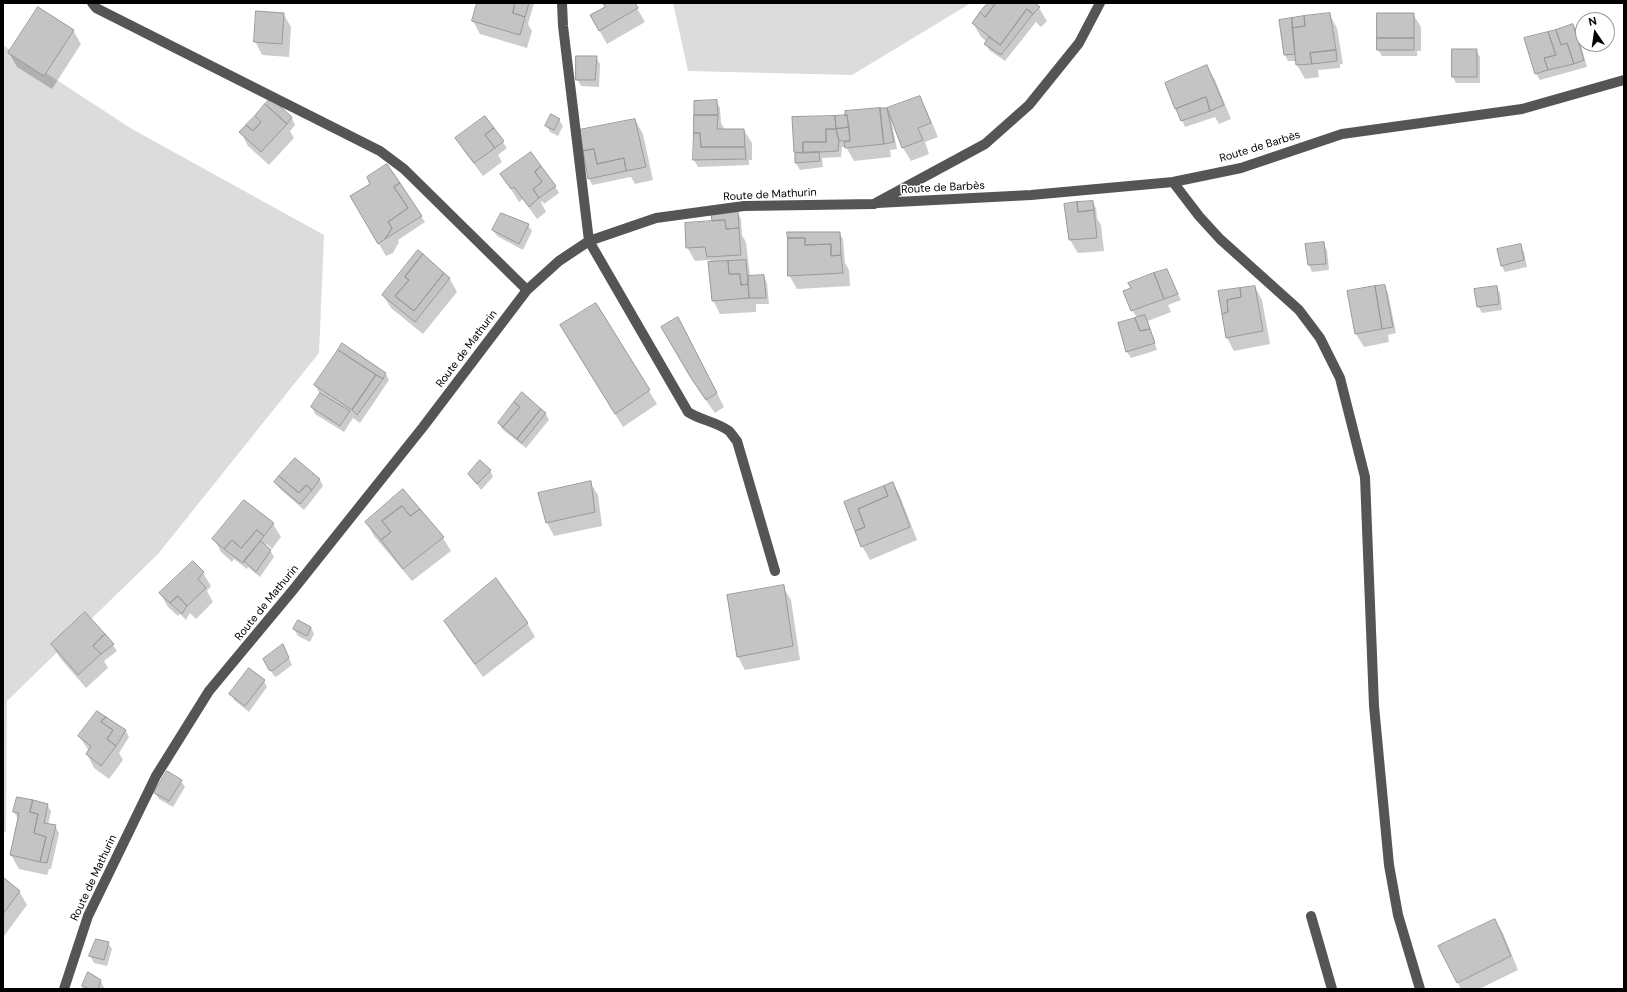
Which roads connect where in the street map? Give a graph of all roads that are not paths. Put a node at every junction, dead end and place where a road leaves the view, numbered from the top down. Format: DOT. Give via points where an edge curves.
graph roads {
  1 [pos="92,3"];
  2 [pos="562,3"];
  3 [pos="1100,3"];
  4 [pos="1624,80"];
  5 [pos="1173,182"];
  6 [pos="874,204"];
  7 [pos="589,241"];
  8 [pos="527,290"];
  9 [pos="776,571"];
  10 [pos="1310,916"];
  11 [pos="64,989"];
  12 [pos="1332,989"];
  13 [pos="1420,989"];
  1 -- 8 [label="street" via="96,8 380,150 404,169"];
  2 -- 7 [label="street"];
  3 -- 6 [label="street, Route de Mathurin" via="1079,43 1023,110 985,144"];
  4 -- 5 [label="street, Route de Barbès" via="1522,108 1342,134 1241,168"];
  5 -- 6 [label="street, Route de Barbès" via="1031,196"];
  5 -- 13 [label="street" via="1220,239 1299,310 1320,338 1340,378 1365,477 1374,706 1389,865 1398,915"];
  6 -- 7 [label="street, Route de Mathurin" via="744,206 708,210 656,218"];
  7 -- 8 [label="street, Route de Mathurin" via="559,261"];
  7 -- 9 [label="street" via="688,412 696,418 720,426 737,441"];
  8 -- 11 [label="street, Route de Mathurin" via="423,427 209,691 156,776 88,916"];
  10 -- 12 [label="street"];
}
